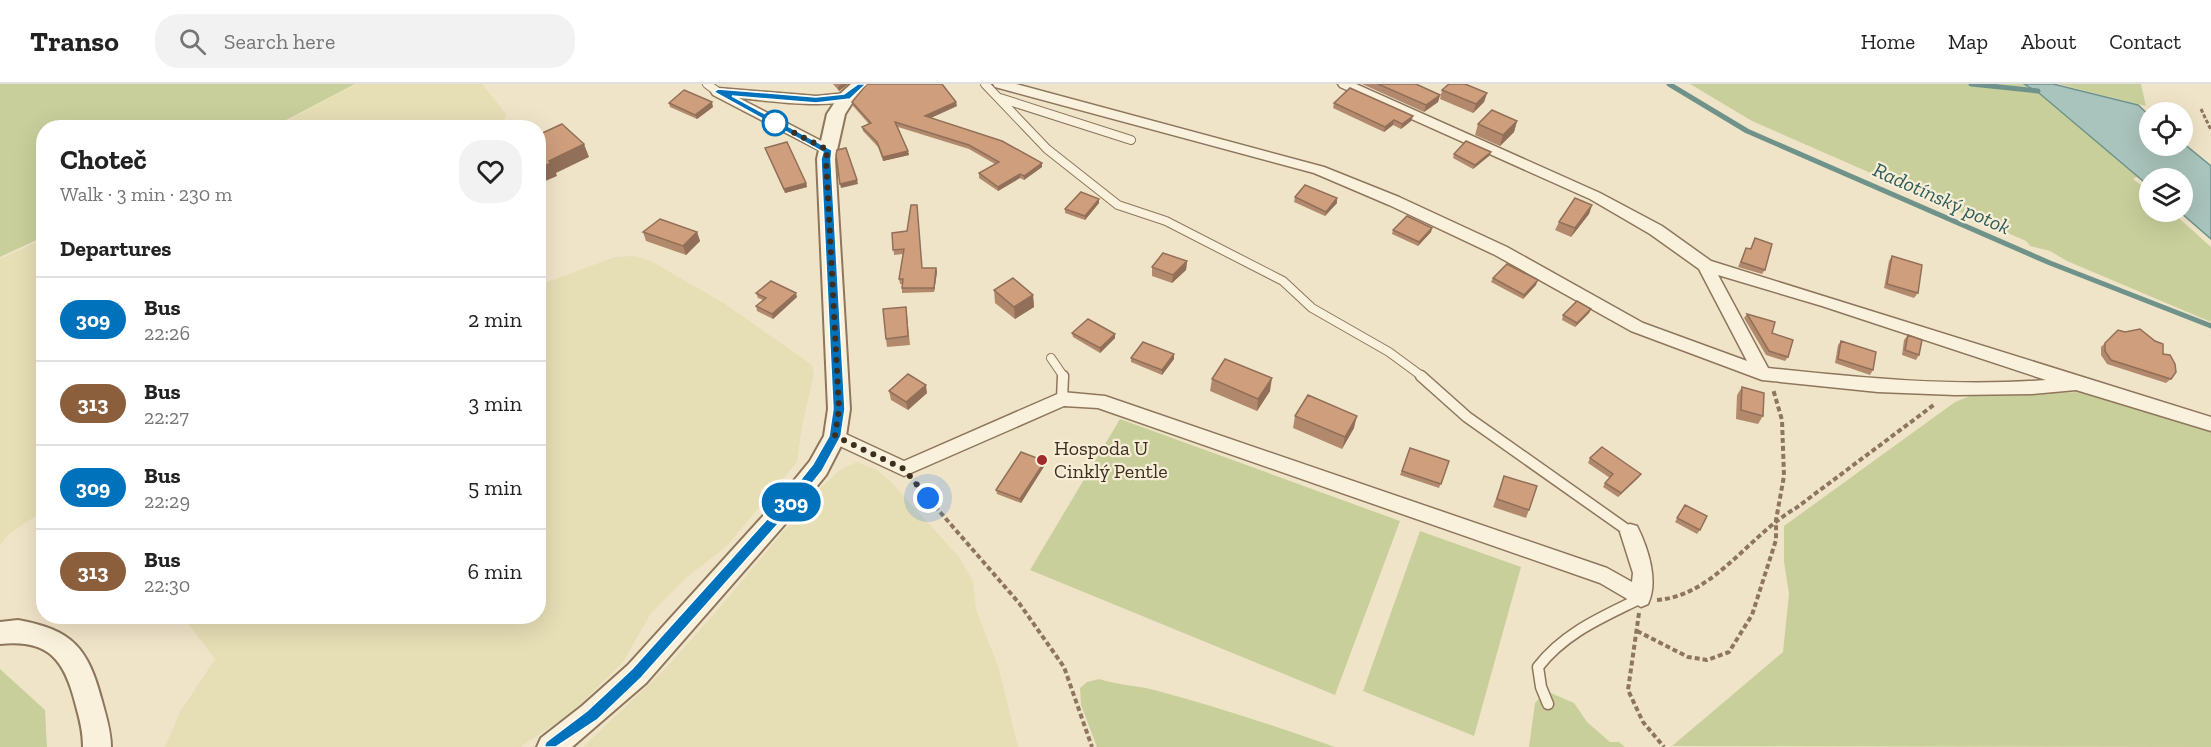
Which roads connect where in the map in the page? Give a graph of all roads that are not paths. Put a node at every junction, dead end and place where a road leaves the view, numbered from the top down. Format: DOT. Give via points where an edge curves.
graph roads {
  1 [pos="861,84"];
  2 [pos="985,84"];
  3 [pos="1345,84"];
  4 [pos="717,87"];
  5 [pos="999,91"];
  6 [pos="847,97"];
  7 [pos="1131,140"];
  8 [pos="828,150"];
  9 [pos="1705,265"];
  10 [pos="1051,358"];
  11 [pos="1762,374"];
  12 [pos="2078,384"];
  13 [pos="1062,399"];
  14 [pos="2211,424"];
  15 [pos="835,436"];
  16 [pos="1630,532"];
  17 [pos="1641,598"];
  18 [pos="0,633"];
  19 [pos="1548,704"];
  20 [pos="97,747"];
  21 [pos="551,747"];
  1 -- 6 [label="street"];
  2 -- 5 [label="lane"];
  3 -- 9 [label="street" via="1595,196 1656,230"];
  4 -- 6 [label="street" via="816,100"];
  4 -- 8 [label="street"];
  5 -- 7 [label="lane"];
  5 -- 11 [label="street" via="1318,170 1501,251 1638,327"];
  5 -- 16 [label="lane" via="1047,149 1118,205 1166,221 1283,281 1312,308 1414,369 1467,417"];
  6 -- 8 [label="street" via="836,114"];
  8 -- 15 [label="street" via="839,409"];
  9 -- 11 [label="street"];
  9 -- 12 [label="street"];
  10 -- 13 [label="lane" via="1064,376"];
  11 -- 12 [label="street" via="1886,387 2025,389"];
  12 -- 14 [label="street"];
  13 -- 15 [label="street" via="904,469"];
  13 -- 17 [label="street" via="1099,401 1607,577"];
  15 -- 21 [label="street" via="818,468 791,501 637,674"];
  16 -- 17 [label="street" via="1643,573"];
  17 -- 19 [label="lane" via="1556,644 1545,656 1538,667"];
  18 -- 20 [label="street" via="18,631 44,636 61,647 81,672 97,732"];
}
